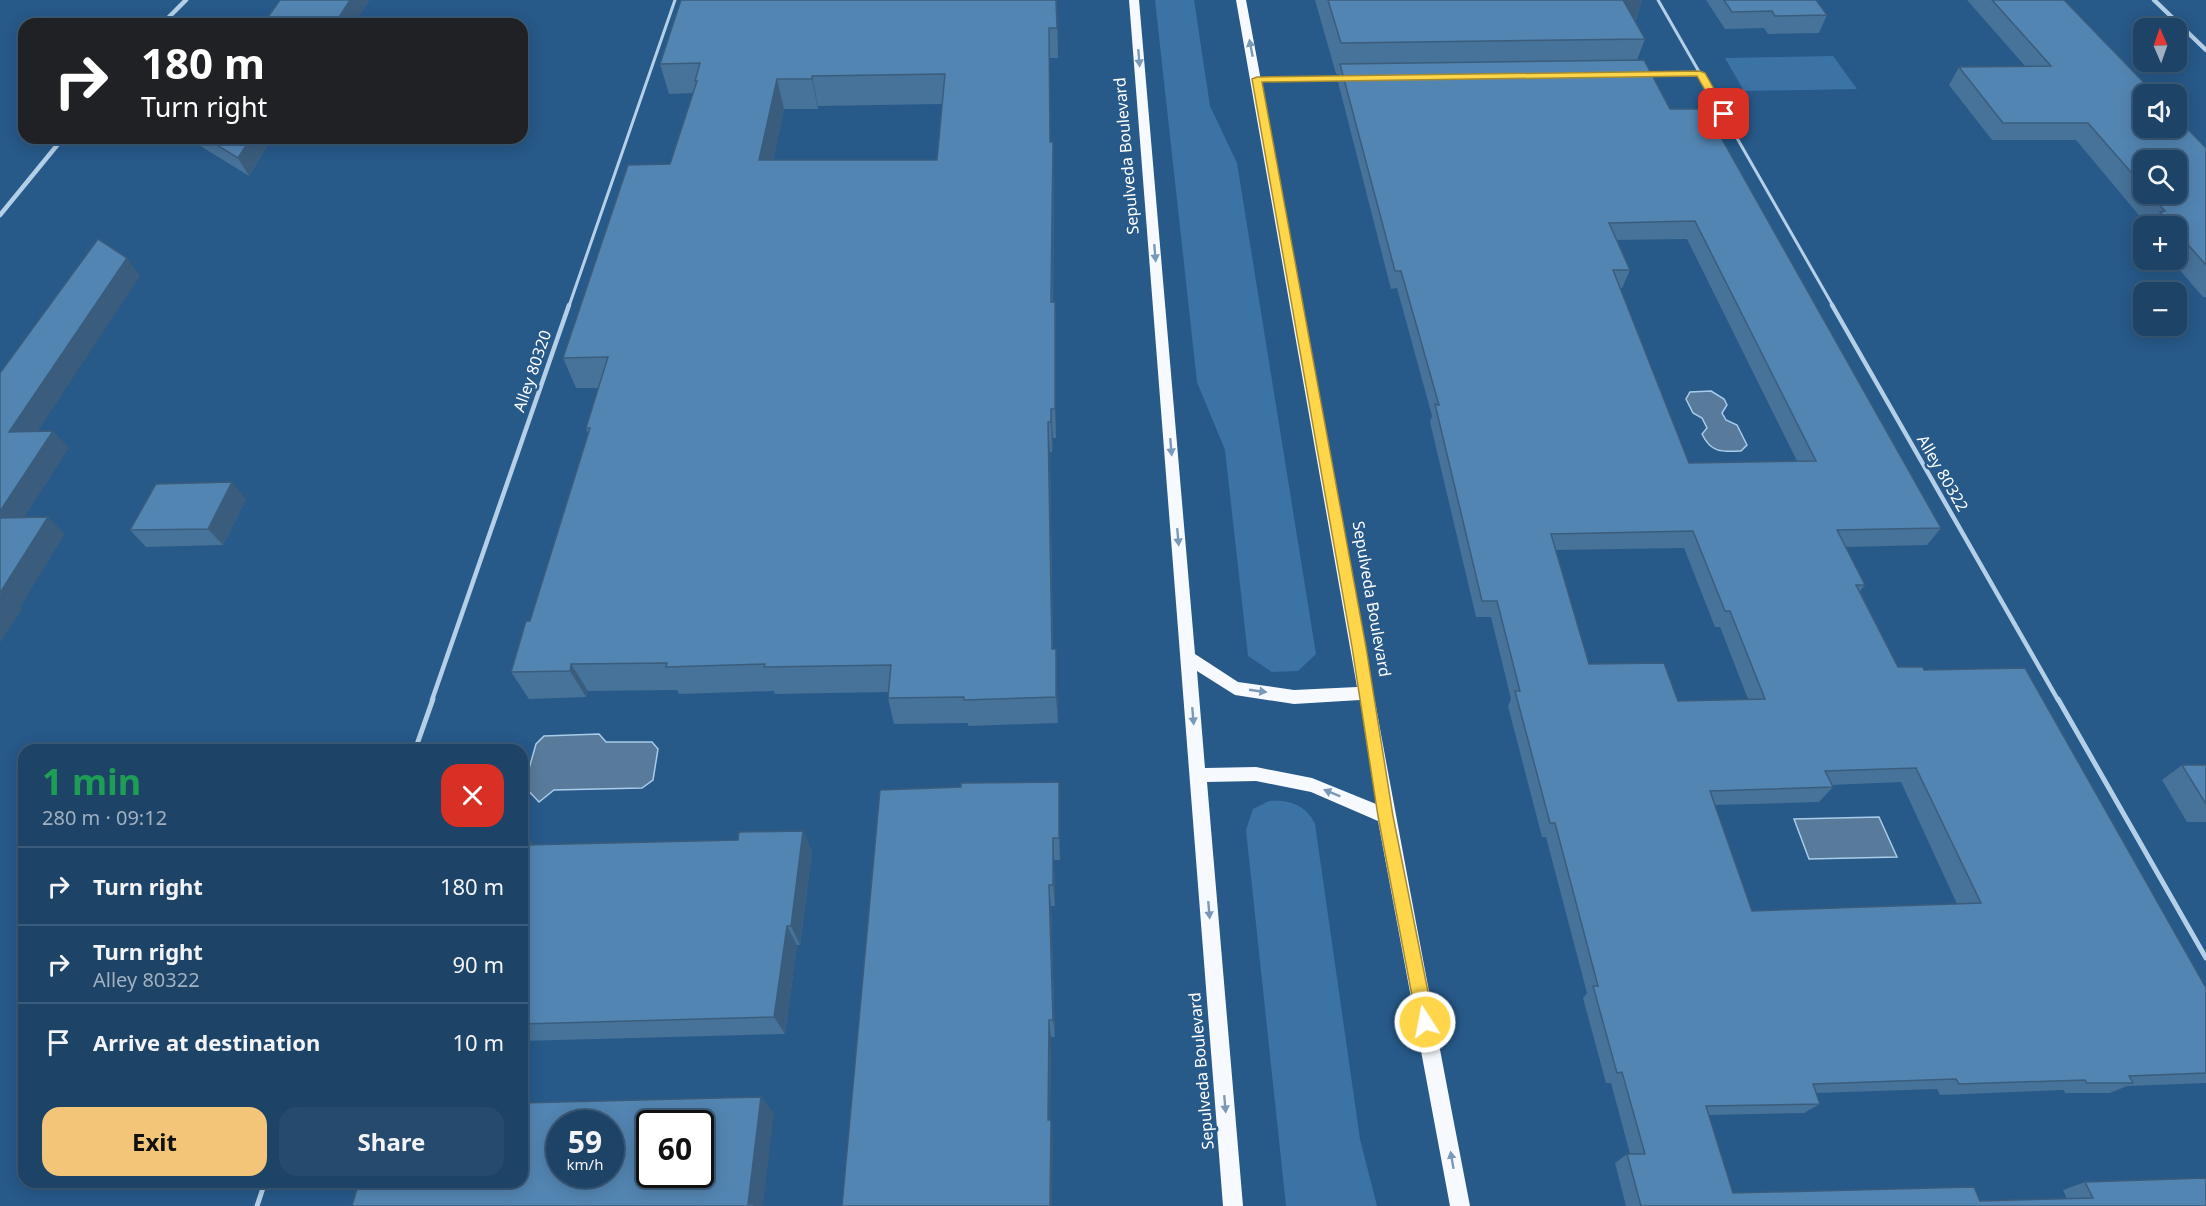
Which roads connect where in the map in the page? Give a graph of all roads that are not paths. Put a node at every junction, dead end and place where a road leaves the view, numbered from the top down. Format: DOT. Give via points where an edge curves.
graph roads {
  1 [pos="186,0"];
  2 [pos="675,0"];
  3 [pos="1134,0"];
  4 [pos="1241,0"];
  5 [pos="1658,0"];
  6 [pos="2154,0"];
  7 [pos="168,18"];
  8 [pos="2206,50"];
  9 [pos="1700,73"];
  10 [pos="1642,74"];
  11 [pos="1349,78"];
  12 [pos="1257,79"];
  13 [pos="58,144"];
  14 [pos="0,215"];
  15 [pos="1188,657"];
  16 [pos="1367,693"];
  17 [pos="417,744"];
  18 [pos="1198,776"];
  19 [pos="1386,816"];
  20 [pos="2206,958"];
  21 [pos="263,1188"];
  22 [pos="257,1206"];
  23 [pos="1233,1206"];
  24 [pos="1460,1206"];
  1 -- 7 [label="street"];
  2 -- 17 [label="lane, Alley 80320"];
  3 -- 15 [label="main road, Sepulveda Boulevard, one-way"];
  12 -- 4 [label="main road, Sepulveda Boulevard, one-way"];
  5 -- 9 [label="lane, Alley 80322"];
  6 -- 8 [label="street"];
  9 -- 10 [label="lane"];
  9 -- 20 [label="lane, Alley 80322"];
  11 -- 12 [label="lane"];
  12 -- 16 [label="main road, Sepulveda Boulevard"];
  13 -- 14 [label="street"];
  15 -- 16 [label="main road, one-way" via="1235,688 1294,697"];
  15 -- 18 [label="main road, Sepulveda Boulevard, one-way"];
  16 -- 19 [label="main road, Sepulveda Boulevard"];
  19 -- 18 [label="main road, one-way" via="1312,785 1256,774"];
  18 -- 23 [label="main road, Sepulveda Boulevard, one-way"];
  24 -- 19 [label="main road, Sepulveda Boulevard, one-way"];
  21 -- 22 [label="lane"];
}
